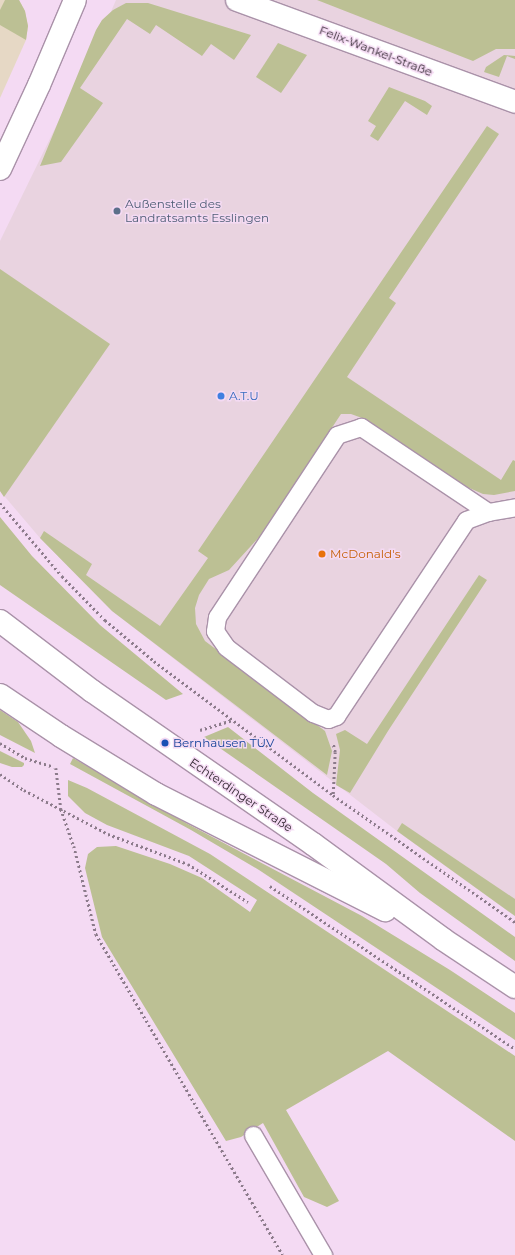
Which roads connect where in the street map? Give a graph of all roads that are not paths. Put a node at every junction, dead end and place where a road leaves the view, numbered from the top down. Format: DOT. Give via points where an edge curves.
graph roads {
  1 [pos="75,0"];
  2 [pos="237,0"];
  3 [pos="515,102"];
  4 [pos="0,169"];
  5 [pos="515,507"];
  6 [pos="488,512"];
  7 [pos="0,621"];
  8 [pos="0,695"];
  9 [pos="444,940"];
  10 [pos="515,987"];
  11 [pos="253,1135"];
  12 [pos="323,1255"];
  1 -- 4 [label="main road"];
  2 -- 3 [label="main road, Felix-Wankel-Straße"];
  5 -- 6 [label="lane"];
  6 -- 6 [label="lane" via="466,520 336,716 328,720 313,713 226,647 215,631 217,617 338,436 361,427"];
  7 -- 9 [label="main road, Echterdinger Straße" via="92,692 313,844"];
  8 -- 9 [label="main road, Echterdinger Straße" via="61,736 170,801"];
  9 -- 10 [label="main road, Echterdinger Straße"];
  11 -- 12 [label="lane"];
}
